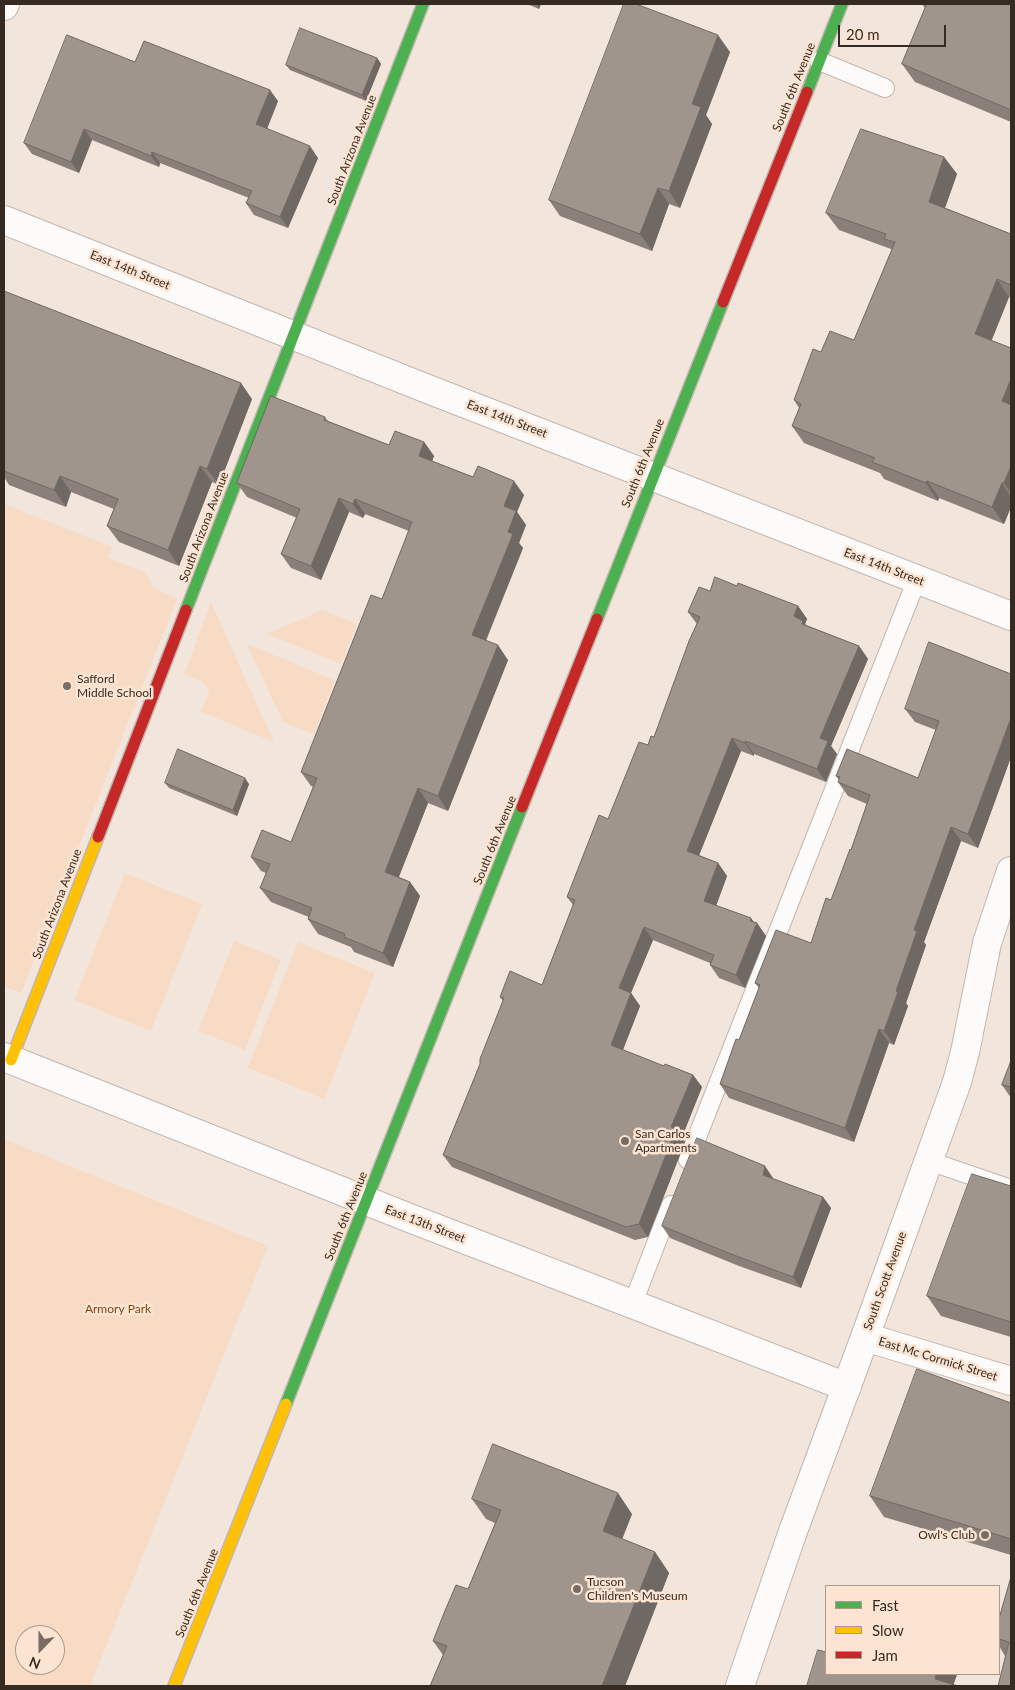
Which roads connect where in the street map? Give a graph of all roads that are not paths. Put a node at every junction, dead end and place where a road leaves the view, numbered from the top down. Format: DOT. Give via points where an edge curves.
graph roads {
  1 [pos="423,4"];
  2 [pos="842,4"];
  3 [pos="819,61"];
  4 [pos="885,88"];
  5 [pos="4,220"];
  6 [pos="294,336"];
  7 [pos="653,476"];
  8 [pos="917,579"];
  9 [pos="1011,616"];
  10 [pos="1011,871"];
  11 [pos="7,1058"];
  12 [pos="928,1161"];
  13 [pos="1011,1189"];
  14 [pos="367,1201"];
  15 [pos="633,1304"];
  16 [pos="866,1337"];
  17 [pos="1011,1381"];
  18 [pos="847,1387"];
  19 [pos="174,1686"];
  20 [pos="740,1686"];
  1 -- 6 [label="main road, South Arizona Avenue"];
  2 -- 3 [label="main road, South 6th Avenue"];
  3 -- 4 [label="lane"];
  3 -- 7 [label="main road, South 6th Avenue"];
  5 -- 6 [label="street, East 14th Street"];
  6 -- 7 [label="street, East 14th Street"];
  6 -- 11 [label="main road, South Arizona Avenue"];
  7 -- 8 [label="street, East 14th Street"];
  7 -- 14 [label="main road, South 6th Avenue"];
  8 -- 9 [label="street, East 14th Street"];
  8 -- 15 [label="lane"];
  10 -- 12 [label="street, South Scott Avenue" via="987,943 961,1068"];
  11 -- 14 [label="street, East 13th Street"];
  12 -- 13 [label="lane"];
  12 -- 16 [label="street, South Scott Avenue"];
  14 -- 15 [label="street, East 13th Street"];
  14 -- 19 [label="main road, South 6th Avenue"];
  15 -- 18 [label="street, East 13th Street"];
  16 -- 17 [label="street, East Mc Cormick Street"];
  16 -- 18 [label="street, South Scott Avenue"];
  18 -- 20 [label="street, South Scott Avenue"];
}
